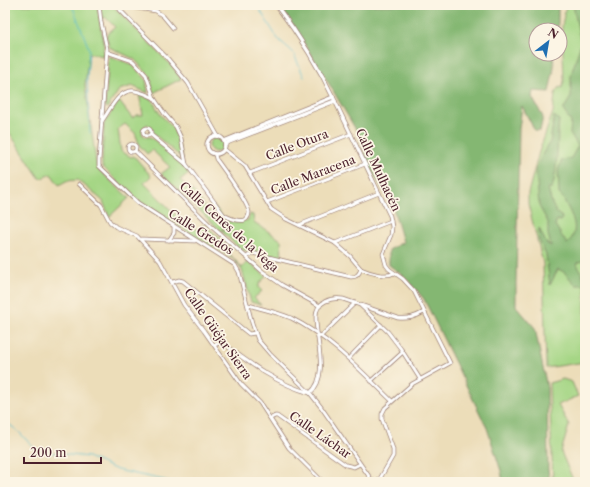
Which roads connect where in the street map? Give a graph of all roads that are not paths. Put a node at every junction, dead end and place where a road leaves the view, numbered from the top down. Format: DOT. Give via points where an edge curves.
graph roads {
  1 [pos="99,5"];
  2 [pos="118,5"];
  3 [pos="276,5"];
  4 [pos="142,7"];
  5 [pos="173,28"];
  6 [pos="107,52"];
  7 [pos="154,98"];
  8 [pos="334,99"];
  9 [pos="102,109"];
  10 [pos="108,113"];
  11 [pos="102,121"];
  12 [pos="257,129"];
  13 [pos="150,134"];
  14 [pos="351,134"];
  15 [pos="218,136"];
  16 [pos="224,141"];
  17 [pos="224,147"];
  18 [pos="134,151"];
  19 [pos="215,155"];
  20 [pos="186,164"];
  21 [pos="365,164"];
  22 [pos="250,174"];
  23 [pos="79,184"];
  24 [pos="379,193"];
  25 [pos="267,202"];
  26 [pos="391,221"];
  27 [pos="299,225"];
  28 [pos="174,226"];
  29 [pos="142,240"];
  30 [pos="170,240"];
  31 [pos="197,241"];
  32 [pos="334,243"];
  33 [pos="247,257"];
  34 [pos="361,269"];
  35 [pos="394,273"];
  36 [pos="173,282"];
  37 [pos="355,303"];
  38 [pos="248,304"];
  39 [pos="359,305"];
  40 [pos="320,306"];
  41 [pos="258,308"];
  42 [pos="249,311"];
  43 [pos="424,312"];
  44 [pos="382,325"];
  45 [pos="255,333"];
  46 [pos="319,336"];
  47 [pos="215,345"];
  48 [pos="403,352"];
  49 [pos="349,358"];
  50 [pos="420,378"];
  51 [pos="371,381"];
  52 [pos="310,393"];
  53 [pos="392,401"];
  54 [pos="271,418"];
  55 [pos="360,464"];
  56 [pos="323,482"];
  57 [pos="373,482"];
  58 [pos="378,482"];
  1 -- 6 [label="street, Calle Gredos"];
  2 -- 4 [label="street"];
  2 -- 15 [label="street" via="188,83"];
  3 -- 8 [label="street, Calle Mulhacén" via="310,54"];
  4 -- 5 [label="street" via="159,13"];
  6 -- 7 [label="street" via="133,61 146,75"];
  6 -- 9 [label="street, Calle Gredos"];
  7 -- 10 [label="street" via="136,91 127,91 120,96"];
  7 -- 20 [label="street" via="176,127"];
  8 -- 12 [label="street"];
  8 -- 14 [label="street, Calle Mulhacén"];
  9 -- 10 [label="street"];
  9 -- 11 [label="street, Calle Gredos"];
  10 -- 11 [label="street"];
  11 -- 28 [label="street, Calle Gredos" via="98,160 100,166 138,203"];
  12 -- 16 [label="street"];
  12 -- 17 [label="street"];
  13 -- 20 [label="street"];
  14 -- 21 [label="street, Calle Mulhacén"];
  14 -- 22 [label="street, Calle Otura"];
  15 -- 16 [label="street"];
  15 -- 19 [label="street" via="212,137 206,144"];
  16 -- 17 [label="street"];
  17 -- 19 [label="street" via="221,153"];
  17 -- 22 [label="street"];
  18 -- 33 [label="street, Calle Cenes de la Vega" via="212,227"];
  19 -- 20 [label="street" via="246,202 249,213 246,220 224,215"];
  21 -- 24 [label="street, Calle Mulhacén"];
  21 -- 25 [label="street, Calle Maracena"];
  22 -- 25 [label="street"];
  23 -- 29 [label="street, Calle Güéjar Sierra" via="101,205 110,222"];
  24 -- 26 [label="street, Calle Mulhacén"];
  24 -- 27 [label="street"];
  25 -- 27 [label="street" via="271,209"];
  26 -- 32 [label="street"];
  26 -- 35 [label="street, Calle Mulhacén" via="391,235 384,260 388,269"];
  27 -- 32 [label="street"];
  28 -- 30 [label="street"];
  28 -- 31 [label="street, Calle Gredos"];
  29 -- 30 [label="street"];
  29 -- 36 [label="street, Calle Güéjar Sierra" via="160,261"];
  30 -- 31 [label="street"];
  31 -- 38 [label="street, Calle Gredos" via="235,265"];
  32 -- 34 [label="street"];
  33 -- 34 [label="street" via="252,253 351,277 358,275"];
  33 -- 40 [label="street, Calle Cenes de la Vega" via="282,285"];
  34 -- 35 [label="street" via="390,275"];
  35 -- 43 [label="street, Calle Mulhacén" via="414,291"];
  36 -- 45 [label="street" via="179,280 248,334"];
  36 -- 47 [label="street, Calle Güéjar Sierra" via="184,305"];
  37 -- 39 [label="street"];
  37 -- 40 [label="street" via="336,298"];
  37 -- 46 [label="street"];
  38 -- 41 [label="street"];
  38 -- 42 [label="street, Calle Gredos"];
  39 -- 43 [label="street" via="398,318 410,318"];
  39 -- 44 [label="street"];
  40 -- 46 [label="street" via="316,315"];
  41 -- 42 [label="street"];
  41 -- 46 [label="street" via="282,314"];
  42 -- 45 [label="street, Calle Gredos"];
  43 -- 50 [label="street, Calle Mulhacén" via="450,363"];
  44 -- 48 [label="street"];
  44 -- 49 [label="street"];
  45 -- 52 [label="street, Calle Gredos" via="267,351"];
  46 -- 49 [label="street"];
  46 -- 52 [label="street" via="320,366 317,386"];
  47 -- 52 [label="street" via="224,344 260,370"];
  47 -- 54 [label="street, Calle Güéjar Sierra" via="241,384"];
  48 -- 50 [label="street"];
  48 -- 51 [label="street"];
  49 -- 51 [label="street"];
  50 -- 53 [label="street"];
  51 -- 53 [label="street"];
  52 -- 55 [label="street, Calle Gredos"];
  53 -- 58 [label="street" via="385,408 382,419 393,456"];
  54 -- 55 [label="street, Calle Láchar" via="278,416 346,465 354,467"];
  54 -- 56 [label="street, Calle Güéjar Sierra" via="289,448"];
  55 -- 57 [label="street, Calle Gredos"];
}
